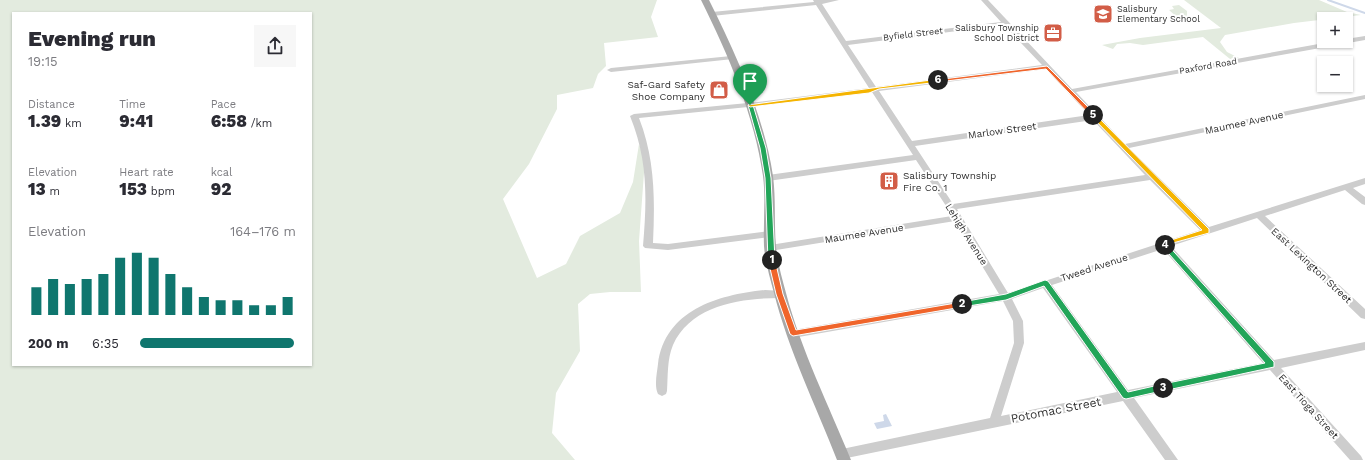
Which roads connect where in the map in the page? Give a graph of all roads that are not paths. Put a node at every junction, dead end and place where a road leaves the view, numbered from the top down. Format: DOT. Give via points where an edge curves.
graph roads {
  1 [pos="705,0"];
  2 [pos="836,0"];
  3 [pos="984,0"];
  4 [pos="817,2"];
  5 [pos="712,14"];
  6 [pos="1007,23"];
  7 [pos="1365,38"];
  8 [pos="1353,40"];
  9 [pos="844,43"];
  10 [pos="1317,46"];
  11 [pos="731,58"];
  12 [pos="1047,67"];
  13 [pos="611,70"];
  14 [pos="874,89"];
  15 [pos="1071,92"];
  16 [pos="1365,97"];
  17 [pos="750,105"];
  18 [pos="1095,117"];
  19 [pos="909,144"];
  20 [pos="1123,147"];
  21 [pos="918,157"];
  22 [pos="1153,177"];
  23 [pos="768,178"];
  24 [pos="1365,181"];
  25 [pos="1347,186"];
  26 [pos="1365,202"];
  27 [pos="951,207"];
  28 [pos="1259,215"];
  29 [pos="957,218"];
  30 [pos="1207,231"];
  31 [pos="769,234"];
  32 [pos="1165,245"];
  33 [pos="770,248"];
  34 [pos="1045,283"];
  35 [pos="780,294"];
  36 [pos="1006,297"];
  37 [pos="1365,315"];
  38 [pos="793,334"];
  39 [pos="1365,346"];
  40 [pos="1272,364"];
  41 [pos="662,391"];
  42 [pos="1126,396"];
  43 [pos="994,422"];
  44 [pos="843,457"];
  45 [pos="1172,460"];
  46 [pos="1357,460"];
  1 -- 5 [label="main road"];
  2 -- 4 [label="street"];
  3 -- 6 [label="street"];
  4 -- 5 [label="street"];
  4 -- 9 [label="street, Lehigh Avenue"];
  5 -- 11 [label="main road"];
  6 -- 9 [label="street, Byfield Street"];
  6 -- 12 [label="street"];
  7 -- 8 [label="street, Paxford Road"];
  9 -- 14 [label="street, Lehigh Avenue"];
  10 -- 15 [label="street, Paxford Road"];
  11 -- 13 [label="street"];
  11 -- 17 [label="main road"];
  12 -- 14 [label="street"];
  12 -- 15 [label="street"];
  14 -- 17 [label="street"];
  14 -- 19 [label="street, Lehigh Avenue"];
  15 -- 18 [label="street"];
  16 -- 20 [label="street, Maumee Avenue"];
  17 -- 23 [label="main road" via="763,148"];
  17 -- 31 [label="street" via="634,116 643,139 650,175 648,246 668,247"];
  18 -- 19 [label="street, Marlow Street"];
  18 -- 20 [label="street"];
  19 -- 21 [label="street, Lehigh Avenue"];
  20 -- 22 [label="street"];
  21 -- 23 [label="street"];
  21 -- 27 [label="street, Lehigh Avenue"];
  22 -- 27 [label="street"];
  22 -- 30 [label="street"];
  23 -- 31 [label="main road"];
  24 -- 25 [label="street, Tweed Avenue"];
  25 -- 26 [label="street"];
  25 -- 28 [label="street, Tweed Avenue"];
  27 -- 29 [label="street, Lehigh Avenue"];
  28 -- 30 [label="street, Tweed Avenue"];
  28 -- 37 [label="street, East Lexington Street"];
  29 -- 33 [label="street, Maumee Avenue"];
  29 -- 36 [label="street, Lehigh Avenue"];
  30 -- 32 [label="street, Tweed Avenue"];
  31 -- 33 [label="main road"];
  32 -- 34 [label="street, Tweed Avenue"];
  32 -- 40 [label="street, East Tioga Street"];
  33 -- 35 [label="main road"];
  34 -- 36 [label="street, Tweed Avenue"];
  34 -- 42 [label="street"];
  35 -- 38 [label="main road"];
  35 -- 41 [label="street" via="751,294 721,301 686,321 672,335 666,350"];
  36 -- 38 [label="street, Tweed Avenue"];
  36 -- 43 [label="street, Lehigh Avenue" via="1018,321 1020,343"];
  38 -- 44 [label="main road"];
  39 -- 40 [label="street, Potomac Street"];
  40 -- 42 [label="street, Potomac Street"];
  40 -- 46 [label="street, East Tioga Street"];
  42 -- 43 [label="street, Potomac Street"];
  42 -- 45 [label="street"];
  43 -- 44 [label="street, Potomac Street"];
}
